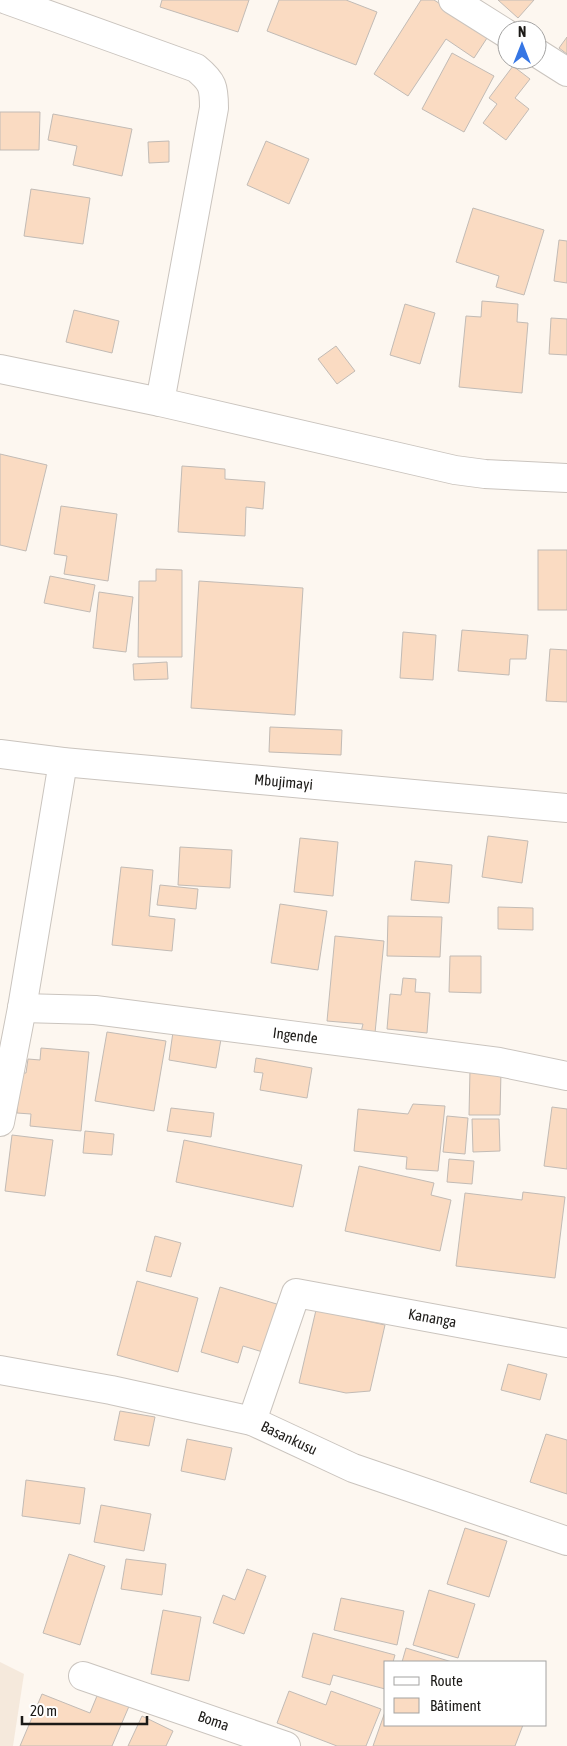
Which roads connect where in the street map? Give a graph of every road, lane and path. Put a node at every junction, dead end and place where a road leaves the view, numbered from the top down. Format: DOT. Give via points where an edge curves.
graph roads {
  1 [pos="7,0"];
  2 [pos="453,0"];
  3 [pos="497,28"];
  4 [pos="547,59"];
  5 [pos="567,72"];
  6 [pos="0,369"];
  7 [pos="160,402"];
  8 [pos="567,478"];
  9 [pos="0,754"];
  10 [pos="63,762"];
  11 [pos="567,808"];
  12 [pos="22,1008"];
  13 [pos="567,1076"];
  14 [pos="0,1122"];
  15 [pos="567,1343"];
  16 [pos="0,1370"];
  17 [pos="252,1421"];
  18 [pos="567,1541"];
  19 [pos="83,1676"];
  20 [pos="286,1746"];
  1 -- 7 [label="street" via="196,68 208,78 214,89 214,108"];
  2 -- 3 [label="street"];
  4 -- 5 [label="street"];
  6 -- 7 [label="street"];
  7 -- 8 [label="street" via="455,470"];
  9 -- 10 [label="street, Mbujimayi"];
  10 -- 11 [label="street, Mbujimayi"];
  10 -- 12 [label="street"];
  12 -- 13 [label="street, Ingende" via="95,1010 499,1062"];
  12 -- 14 [label="street"];
  15 -- 17 [label="street, Kananga" via="296,1293"];
  16 -- 17 [label="street, Basankusu"];
  17 -- 18 [label="street, Basankusu" via="353,1468"];
  19 -- 20 [label="street, Boma"];
}
